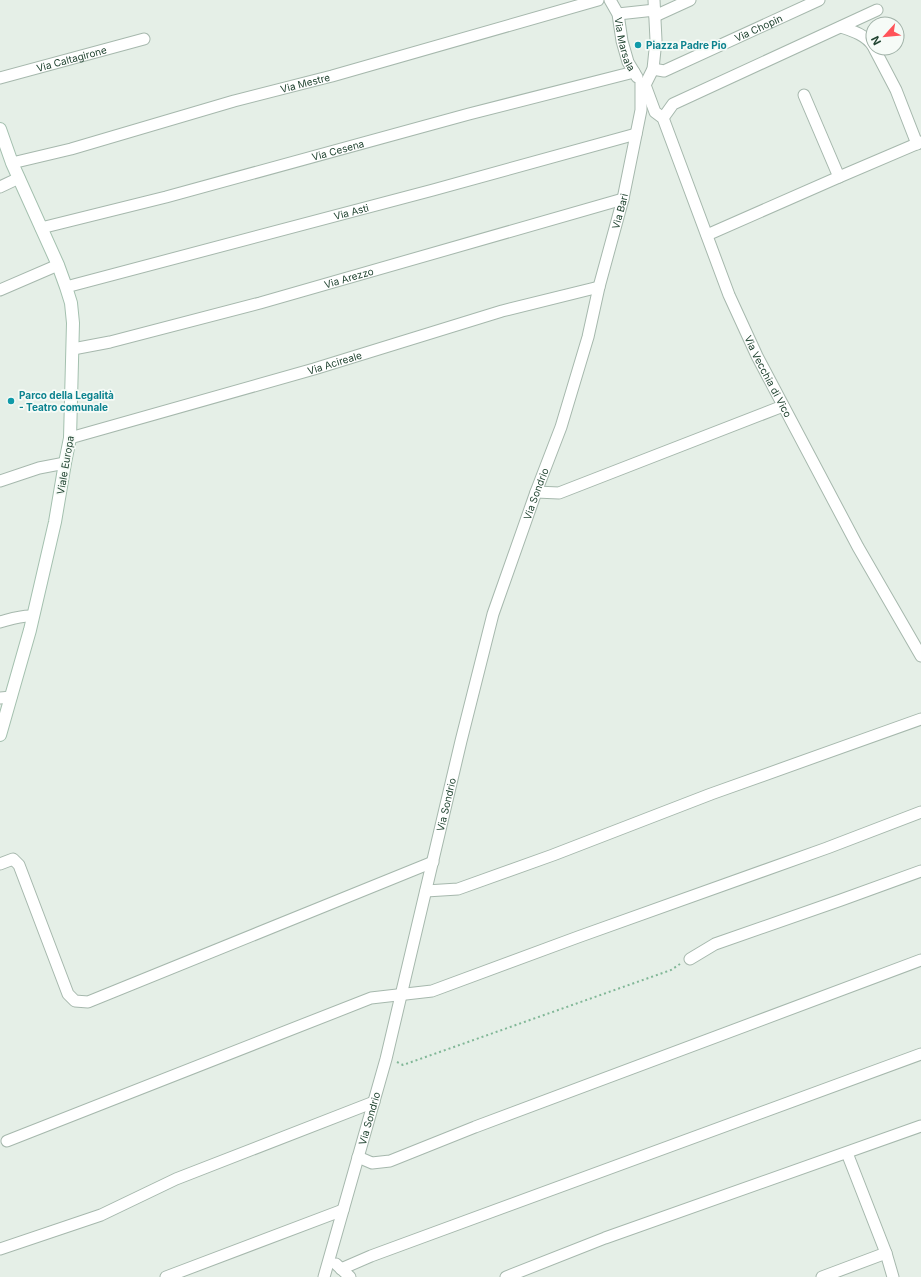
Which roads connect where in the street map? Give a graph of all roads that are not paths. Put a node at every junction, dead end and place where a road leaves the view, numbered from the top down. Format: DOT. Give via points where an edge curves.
graph roads {
  1 [pos="598,0"];
  2 [pos="610,0"];
  3 [pos="690,0"];
  4 [pos="819,0"];
  5 [pos="655,9"];
  6 [pos="877,10"];
  7 [pos="618,14"];
  8 [pos="841,26"];
  9 [pos="865,38"];
  10 [pos="144,39"];
  11 [pos="879,56"];
  12 [pos="653,69"];
  13 [pos="634,72"];
  14 [pos="0,78"];
  15 [pos="643,84"];
  16 [pos="804,95"];
  17 [pos="663,118"];
  18 [pos="0,129"];
  19 [pos="636,134"];
  20 [pos="919,143"];
  21 [pos="12,163"];
  22 [pos="840,177"];
  23 [pos="19,178"];
  24 [pos="0,187"];
  25 [pos="623,199"];
  26 [pos="41,228"];
  27 [pos="707,236"];
  28 [pos="58,265"];
  29 [pos="66,287"];
  30 [pos="599,287"];
  31 [pos="0,290"];
  32 [pos="588,337"];
  33 [pos="73,349"];
  34 [pos="783,406"];
  35 [pos="70,438"];
  36 [pos="65,463"];
  37 [pos="0,481"];
  38 [pos="536,492"];
  39 [pos="33,616"];
  40 [pos="0,622"];
  41 [pos="921,656"];
  42 [pos="6,697"];
  43 [pos="921,719"];
  44 [pos="0,735"];
  45 [pos="921,812"];
  46 [pos="433,862"];
  47 [pos="0,864"];
  48 [pos="921,871"];
  49 [pos="426,891"];
  50 [pos="690,959"];
  51 [pos="921,960"];
  52 [pos="400,995"];
  53 [pos="921,1054"];
  54 [pos="374,1102"];
  55 [pos="921,1126"];
  56 [pos="8,1141"];
  57 [pos="847,1153"];
  58 [pos="358,1157"];
  59 [pos="343,1210"];
  60 [pos="0,1249"];
  61 [pos="886,1253"];
  62 [pos="329,1257"];
  63 [pos="341,1269"];
  64 [pos="166,1277"];
  65 [pos="324,1277"];
  66 [pos="350,1277"];
  67 [pos="506,1277"];
  68 [pos="822,1277"];
  69 [pos="893,1277"];
  1 -- 21 [label="street, Via Mestre" via="71,149"];
  2 -- 7 [label="street, Via Marsala"];
  3 -- 5 [label="street"];
  4 -- 12 [label="street, Via Chopin" via="664,71"];
  5 -- 7 [label="street"];
  5 -- 12 [label="street, Via Bari" via="656,40"];
  6 -- 8 [label="street"];
  7 -- 13 [label="street, Via Marsala" via="622,41"];
  8 -- 9 [label="street"];
  8 -- 17 [label="street" via="673,104"];
  10 -- 14 [label="street, Via Caltagirone"];
  11 -- 20 [label="street"];
  12 -- 15 [label="street, Via Bari"];
  13 -- 15 [label="street, Via Marsala"];
  13 -- 26 [label="street, Via Cesena"];
  15 -- 17 [label="street, Via Vecchia di Vico" via="655,112"];
  15 -- 19 [label="street, Via Bari"];
  16 -- 22 [label="street"];
  17 -- 27 [label="street, Via Vecchia di Vico"];
  18 -- 21 [label="street, Viale Europa"];
  19 -- 25 [label="street, Via Bari"];
  19 -- 29 [label="street, Via Asti"];
  20 -- 22 [label="street"];
  21 -- 23 [label="street, Viale Europa"];
  22 -- 27 [label="street"];
  23 -- 24 [label="street"];
  23 -- 26 [label="street, Viale Europa"];
  25 -- 30 [label="street, Via Bari"];
  25 -- 33 [label="street, Via Arezzo" via="260,303 110,342"];
  26 -- 28 [label="street, Viale Europa"];
  27 -- 34 [label="street, Via Vecchia di Vico" via="729,295"];
  28 -- 29 [label="street, Viale Europa"];
  28 -- 31 [label="street"];
  29 -- 33 [label="street, Viale Europa" via="71,303"];
  30 -- 32 [label="street, Via Bari"];
  30 -- 35 [label="street, Via Acireale" via="502,311 314,369"];
  32 -- 38 [label="street, Via Sondrio" via="561,427"];
  33 -- 35 [label="street, Viale Europa"];
  34 -- 38 [label="street" via="559,493"];
  34 -- 41 [label="street, Via Vecchia di Vico" via="858,547"];
  35 -- 36 [label="street, Viale Europa"];
  36 -- 37 [label="street" via="39,468"];
  36 -- 39 [label="street, Viale Europa" via="55,522"];
  38 -- 46 [label="street, Via Sondrio" via="493,614"];
  39 -- 40 [label="street" via="26,615"];
  39 -- 42 [label="street, Viale Europa"];
  42 -- 44 [label="street, Viale Europa"];
  43 -- 49 [label="street" via="458,889"];
  45 -- 52 [label="street" via="432,991"];
  46 -- 47 [label="street" via="88,1002 75,1001 68,994 19,865 13,859"];
  46 -- 49 [label="street, Via Sondrio"];
  48 -- 50 [label="street" via="714,944"];
  49 -- 52 [label="street, Via Sondrio"];
  51 -- 58 [label="street" via="390,1161 372,1163"];
  52 -- 54 [label="street, Via Sondrio"];
  52 -- 56 [label="street" via="371,998"];
  53 -- 63 [label="street"];
  54 -- 58 [label="street, Via Sondrio"];
  54 -- 60 [label="street" via="176,1179 101,1215"];
  55 -- 57 [label="street"];
  57 -- 61 [label="street"];
  57 -- 67 [label="street" via="605,1238"];
  58 -- 59 [label="street, Via Sondrio"];
  59 -- 62 [label="street, Via Sondrio"];
  59 -- 64 [label="street"];
  61 -- 68 [label="street"];
  61 -- 69 [label="street"];
  62 -- 63 [label="street"];
  62 -- 65 [label="street, Via Sondrio"];
  63 -- 66 [label="street"];
}
